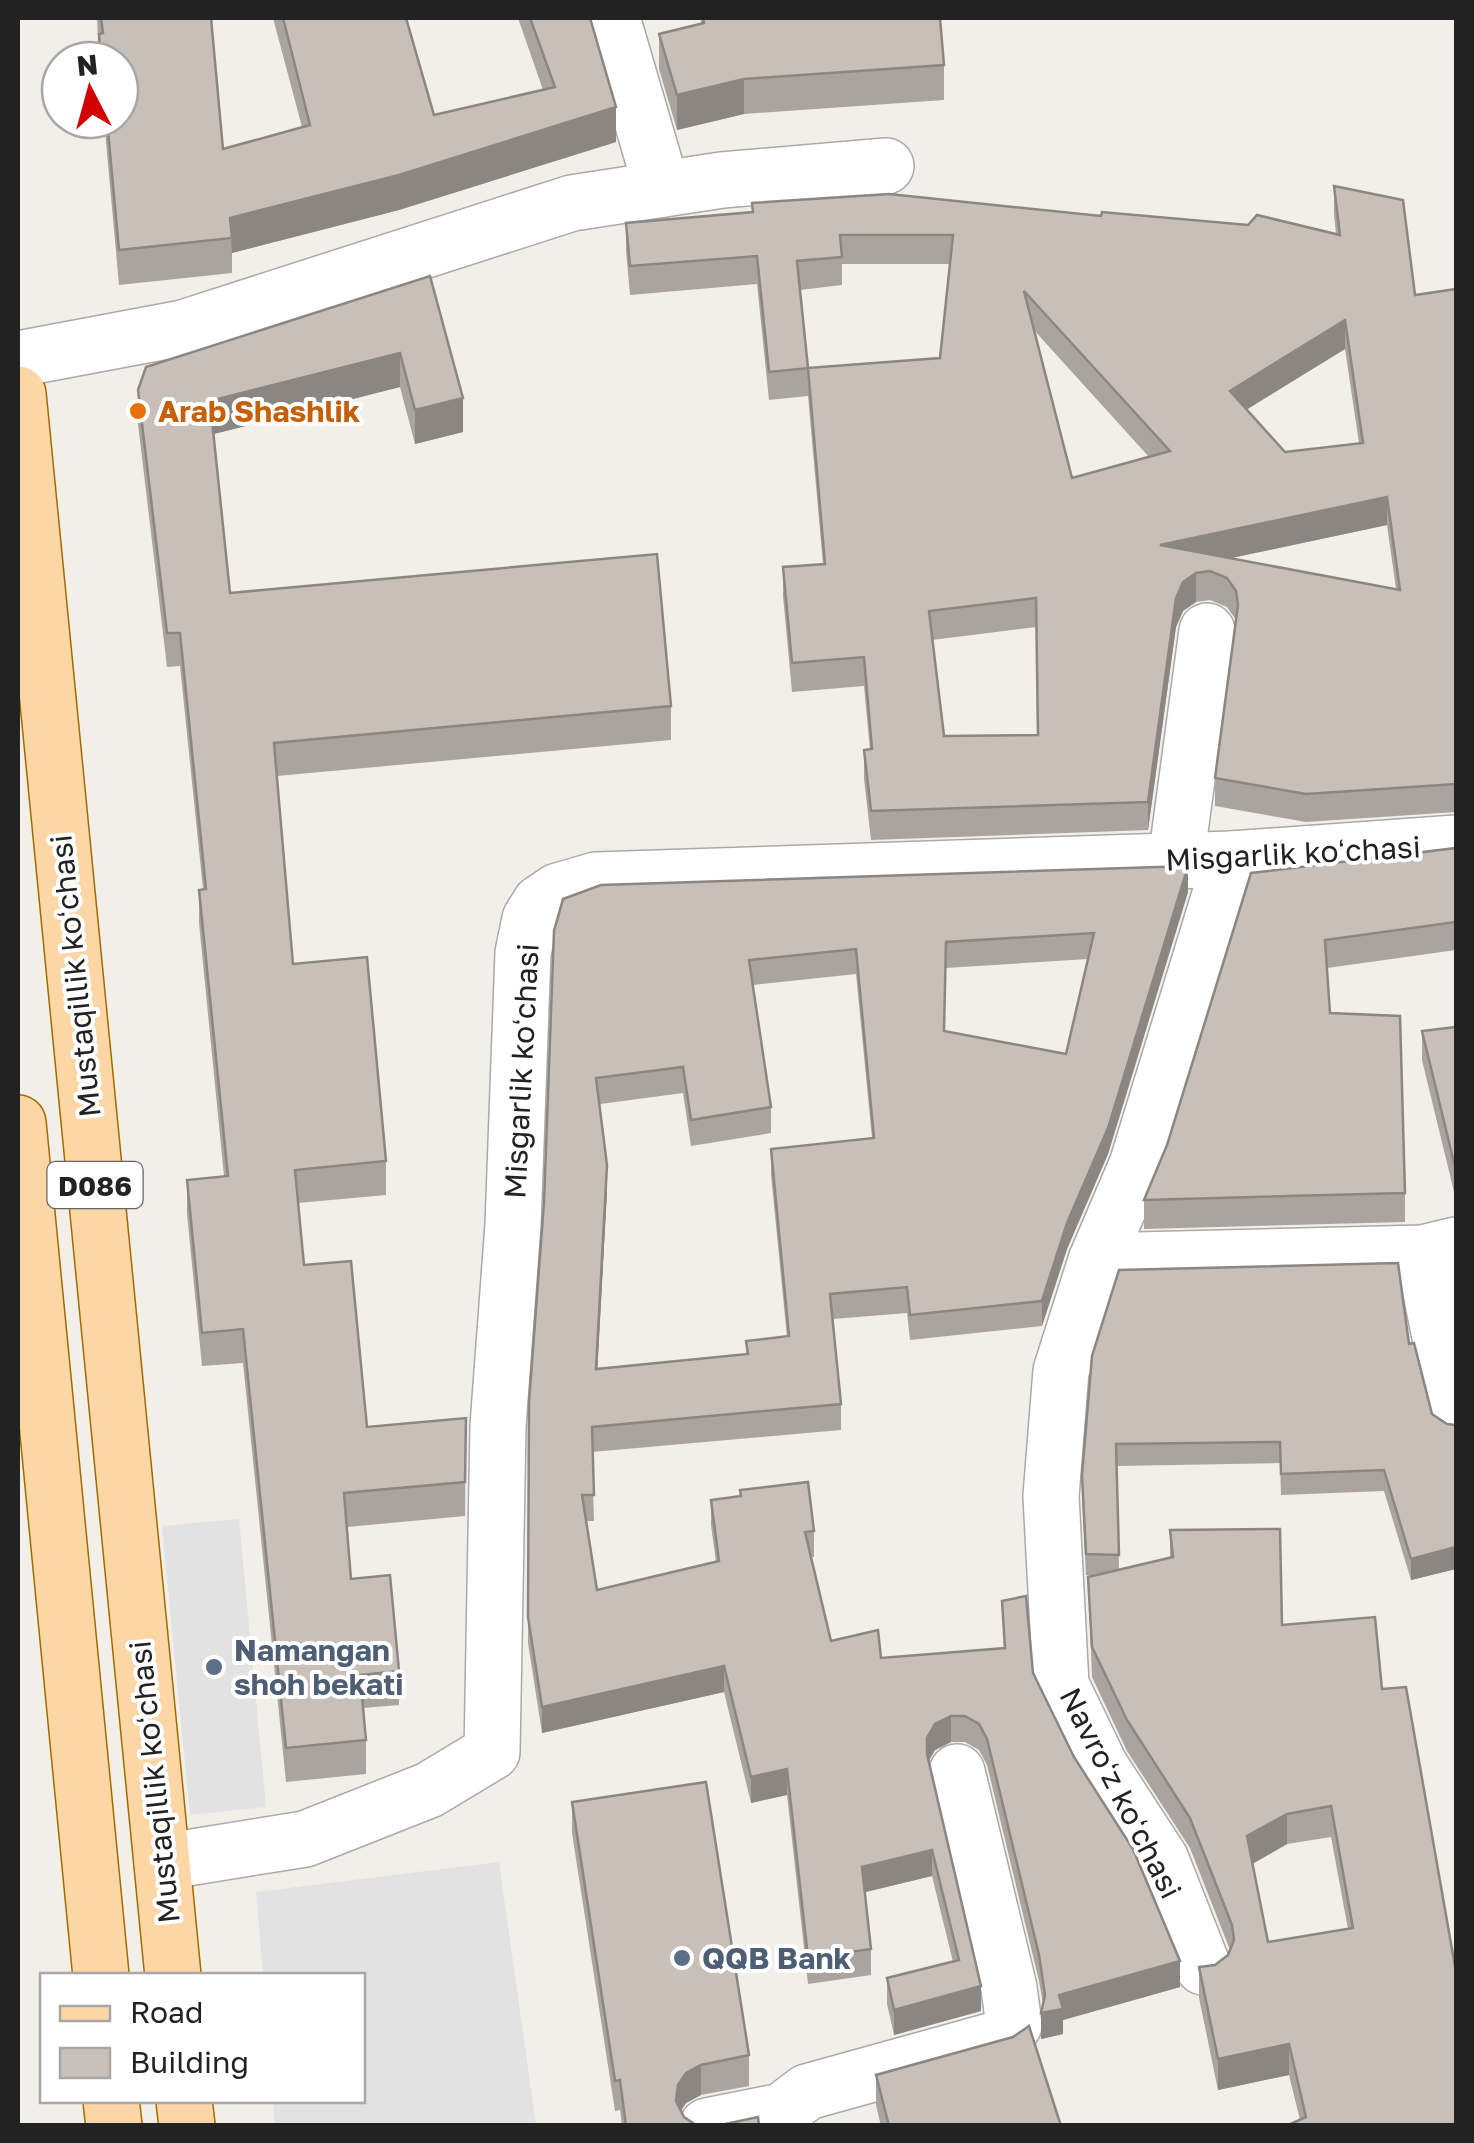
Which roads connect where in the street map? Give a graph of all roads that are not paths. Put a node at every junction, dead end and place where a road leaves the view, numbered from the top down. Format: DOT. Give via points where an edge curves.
graph roads {
  1 [pos="612,18"];
  2 [pos="886,166"];
  3 [pos="662,189"];
  4 [pos="18,359"];
  5 [pos="18,394"];
  6 [pos="1206,631"];
  7 [pos="1456,843"];
  8 [pos="1231,859"];
  9 [pos="1176,860"];
  10 [pos="18,1123"];
  11 [pos="1440,1249"];
  12 [pos="1096,1261"];
  13 [pos="1456,1416"];
  14 [pos="957,1772"];
  15 [pos="162,1862"];
  16 [pos="1203,1967"];
  17 [pos="101,1973"];
  18 [pos="172,1973"];
  19 [pos="707,2126"];
  1 -- 3 [label="street"];
  2 -- 3 [label="street"];
  3 -- 4 [label="street" via="572,203 183,328"];
  5 -- 15 [label="main road, Mustaqillik koʻchasi / D086"];
  6 -- 9 [label="street"];
  7 -- 8 [label="street, Misgarlik koʻchasi"];
  8 -- 9 [label="street, Misgarlik koʻchasi"];
  8 -- 12 [label="street, Navroʻz koʻchasi" via="1137,1165"];
  9 -- 15 [label="street, Misgarlik koʻchasi" via="596,880 540,903 530,919 520,1005 498,1426 492,1752 429,1790 305,1839"];
  10 -- 17 [label="main road, D086"];
  11 -- 12 [label="street"];
  11 -- 13 [label="street"];
  12 -- 16 [label="street, Navroʻz koʻchasi" via="1061,1371 1050,1496 1062,1685 1100,1766 1161,1860"];
  14 -- 19 [label="street" via="1014,2025 1005,2037 807,2092 782,2111"];
  15 -- 18 [label="main road, Mustaqillik koʻchasi / D086"];
}
